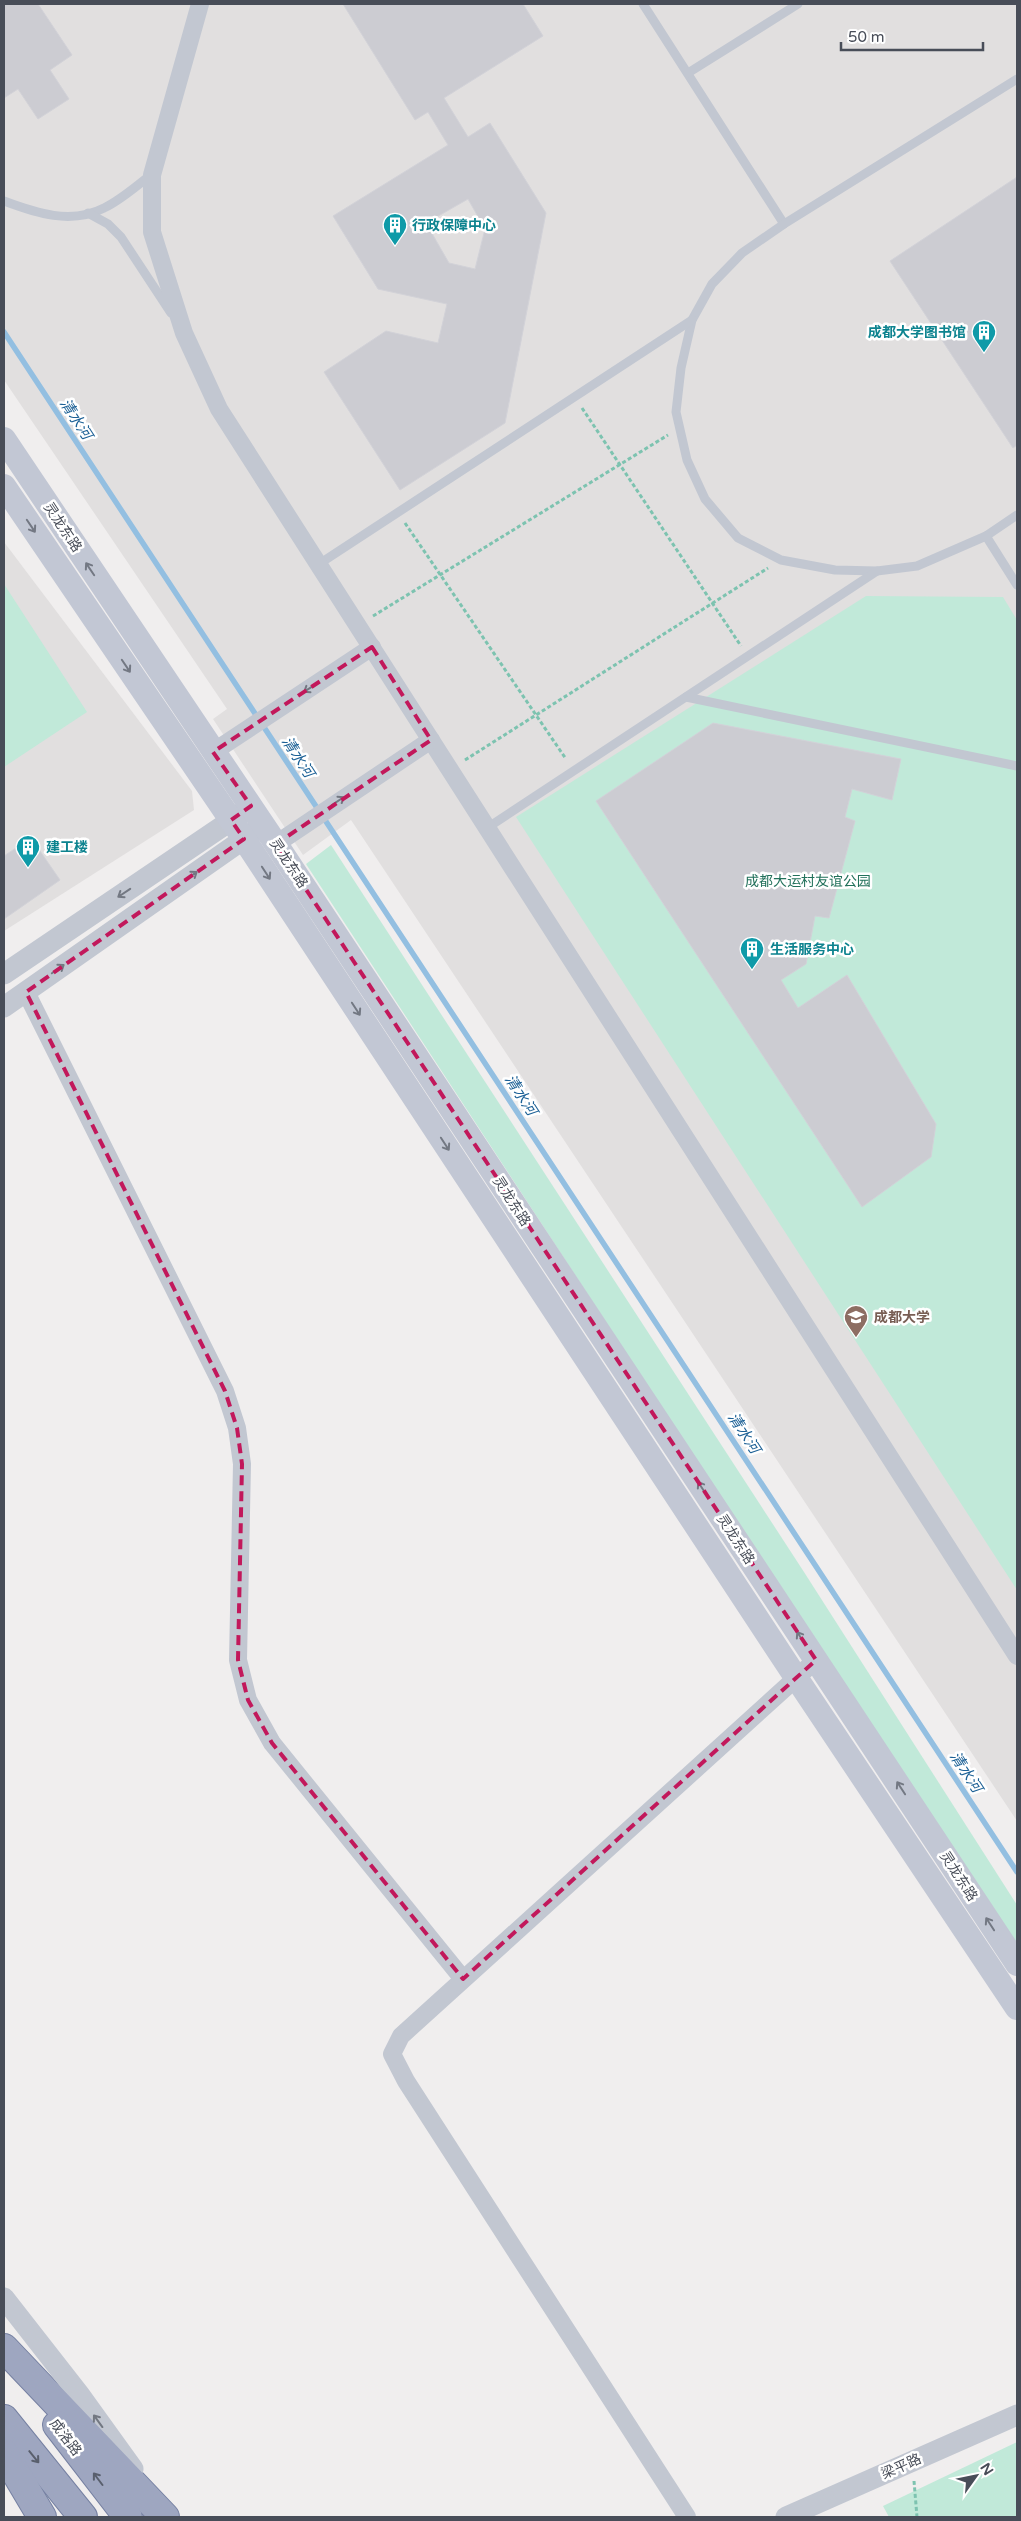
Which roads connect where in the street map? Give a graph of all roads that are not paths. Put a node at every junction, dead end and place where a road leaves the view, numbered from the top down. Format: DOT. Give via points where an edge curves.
graph roads {
  1 [pos="200,4"];
  2 [pos="644,4"];
  3 [pos="798,4"];
  4 [pos="688,73"];
  5 [pos="1017,78"];
  6 [pos="152,174"];
  7 [pos="4,201"];
  8 [pos="88,214"];
  9 [pos="784,224"];
  10 [pos="692,320"];
  11 [pos="184,333"];
  12 [pos="4,439"];
  13 [pos="4,486"];
  14 [pos="1017,515"];
  15 [pos="986,536"];
  16 [pos="319,564"];
  17 [pos="877,571"];
  18 [pos="1017,585"];
  19 [pos="372,647"];
  20 [pos="686,697"];
  21 [pos="431,740"];
  22 [pos="213,752"];
  23 [pos="1017,766"];
  24 [pos="264,825"];
  25 [pos="487,828"];
  26 [pos="237,829"];
  27 [pos="4,974"];
  28 [pos="26,992"];
  29 [pos="4,1006"];
  30 [pos="1017,1656"];
  31 [pos="816,1660"];
  32 [pos="797,1679"];
  33 [pos="1017,1964"];
  34 [pos="463,1979"];
  35 [pos="1017,2008"];
  36 [pos="4,2298"];
  37 [pos="4,2348"];
  38 [pos="4,2356"];
  39 [pos="1017,2414"];
  40 [pos="4,2419"];
  41 [pos="4,2454"];
  42 [pos="4,2474"];
  43 [pos="38,2512"];
  44 [pos="83,2517"];
  45 [pos="128,2517"];
  46 [pos="167,2517"];
  47 [pos="687,2517"];
  48 [pos="786,2517"];
  1 -- 6 [label="street"];
  2 -- 4 [label="lane"];
  3 -- 4 [label="lane"];
  4 -- 9 [label="lane"];
  5 -- 9 [label="lane"];
  6 -- 8 [label="lane" via="105,208"];
  6 -- 11 [label="street" via="152,232"];
  7 -- 8 [label="lane" via="39,214 65,217"];
  8 -- 11 [label="lane" via="108,224 121,237"];
  9 -- 10 [label="lane" via="742,253 712,284"];
  10 -- 16 [label="lane"];
  10 -- 17 [label="lane" via="681,368 676,412 687,460 704,499 738,538 781,560 834,570"];
  11 -- 16 [label="street" via="219,409"];
  22 -- 12 [label="main road, 灵龙东路, one-way"];
  13 -- 26 [label="main road, 灵龙东路, one-way"];
  14 -- 15 [label="lane"];
  15 -- 17 [label="lane" via="917,566"];
  15 -- 18 [label="lane"];
  16 -- 19 [label="street"];
  17 -- 20 [label="lane"];
  19 -- 21 [label="street"];
  19 -- 22 [label="street, one-way"];
  20 -- 23 [label="lane"];
  20 -- 25 [label="lane"];
  24 -- 21 [label="street, one-way" via="298,828"];
  21 -- 25 [label="street"];
  22 -- 24 [label="main road, 灵龙东路"];
  24 -- 26 [label="street"];
  31 -- 24 [label="main road, 灵龙东路, one-way"];
  25 -- 30 [label="street"];
  26 -- 27 [label="street, one-way"];
  28 -- 26 [label="street, one-way"];
  26 -- 32 [label="main road, 灵龙东路, one-way"];
  28 -- 29 [label="street"];
  28 -- 34 [label="street" via="225,1391 237,1428 242,1464 238,1660 248,1700 272,1743"];
  31 -- 32 [label="street"];
  33 -- 31 [label="main road, 灵龙东路, one-way"];
  32 -- 34 [label="street"];
  32 -- 35 [label="main road, 灵龙东路"];
  34 -- 47 [label="street" via="401,2036 392,2054 406,2081"];
  46 -- 36 [label="street, one-way" via="79,2394"];
  37 -- 46 [label="highway"];
  45 -- 38 [label="highway, 成洛路, one-way"];
  39 -- 48 [label="street, 梁平路"];
  40 -- 44 [label="highway, one-way"];
  41 -- 43 [label="highway"];
  42 -- 43 [label="street"];
}
